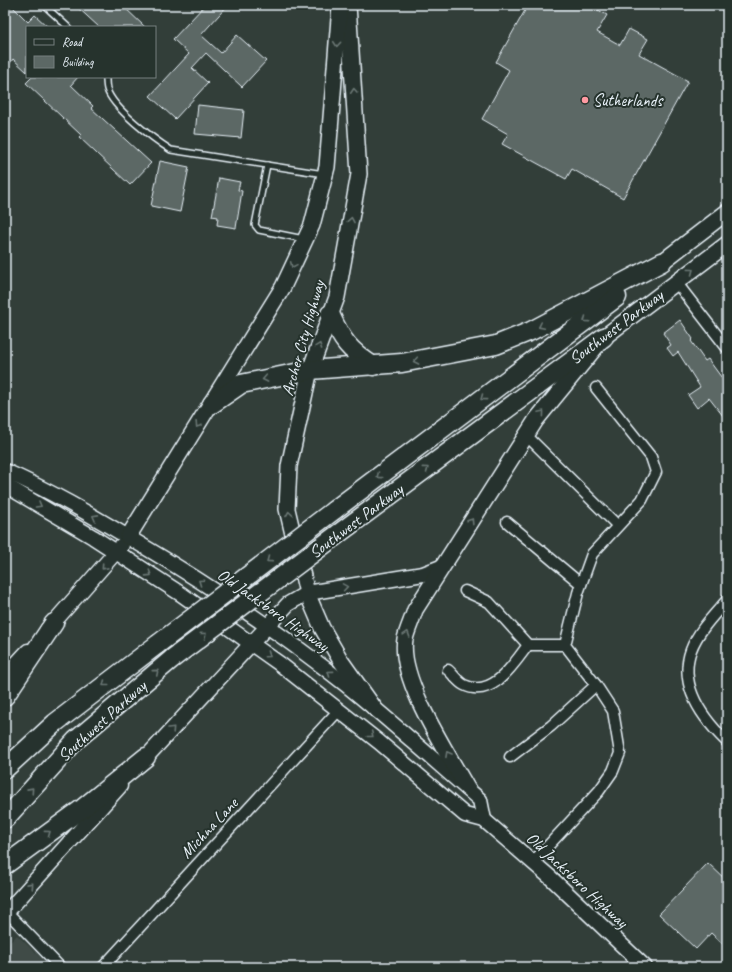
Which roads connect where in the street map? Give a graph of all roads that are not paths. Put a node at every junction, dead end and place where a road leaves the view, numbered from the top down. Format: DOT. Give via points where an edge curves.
graph roads {
  1 [pos="44,5"];
  2 [pos="340,5"];
  3 [pos="348,5"];
  4 [pos="67,26"];
  5 [pos="106,78"];
  6 [pos="266,165"];
  7 [pos="325,174"];
  8 [pos="727,212"];
  9 [pos="305,239"];
  10 [pos="727,244"];
  11 [pos="662,262"];
  12 [pos="676,282"];
  13 [pos="330,314"];
  14 [pos="604,337"];
  15 [pos="727,348"];
  16 [pos="373,366"];
  17 [pos="310,370"];
  18 [pos="596,388"];
  19 [pos="212,404"];
  20 [pos="526,435"];
  21 [pos="5,471"];
  22 [pos="5,485"];
  23 [pos="507,522"];
  24 [pos="617,525"];
  25 [pos="128,537"];
  26 [pos="117,552"];
  27 [pos="441,567"];
  28 [pos="581,584"];
  29 [pos="465,591"];
  30 [pos="307,593"];
  31 [pos="727,600"];
  32 [pos="54,623"];
  33 [pos="267,628"];
  34 [pos="252,644"];
  35 [pos="528,645"];
  36 [pos="565,645"];
  37 [pos="448,670"];
  38 [pos="5,676"];
  39 [pos="596,685"];
  40 [pos="5,696"];
  41 [pos="375,709"];
  42 [pos="339,710"];
  43 [pos="727,742"];
  44 [pos="146,757"];
  45 [pos="510,757"];
  46 [pos="5,769"];
  47 [pos="467,788"];
  48 [pos="5,819"];
  49 [pos="484,820"];
  50 [pos="533,862"];
  51 [pos="5,864"];
  52 [pos="6,913"];
  53 [pos="60,967"];
  54 [pos="103,967"];
  55 [pos="645,967"];
  1 -- 4 [label="lane"];
  2 -- 7 [label="main road, Archer City Highway, one-way"];
  13 -- 3 [label="main road, Archer City Highway, one-way" via="337,297 359,174"];
  5 -- 6 [label="lane" via="107,90 116,105 154,140 171,150"];
  6 -- 7 [label="lane"];
  6 -- 9 [label="lane" via="255,225 259,230"];
  7 -- 9 [label="main road, Archer City Highway" via="312,225"];
  8 -- 11 [label="main road, Southwest Parkway"];
  9 -- 19 [label="main road, Archer City Highway, one-way" via="284,286"];
  12 -- 10 [label="main road, Southwest Parkway, one-way"];
  11 -- 16 [label="highway, one-way" via="531,331 496,345"];
  11 -- 46 [label="highway, Southwest Parkway, one-way, bridge" via="55,723"];
  12 -- 14 [label="main road, Southwest Parkway"];
  12 -- 15 [label="street"];
  13 -- 16 [label="highway" via="339,336 354,353"];
  17 -- 13 [label="main road, Archer City Highway, one-way"];
  20 -- 14 [label="main road, one-way"];
  48 -- 14 [label="highway, Southwest Parkway, one-way, bridge" via="76,740 172,658"];
  16 -- 17 [label="highway"];
  17 -- 19 [label="highway, one-way" via="241,384"];
  30 -- 17 [label="main road, Archer City Highway, one-way" via="287,509 289,466"];
  18 -- 24 [label="street" via="651,457 656,472 642,500"];
  19 -- 25 [label="main road, Archer City Highway, one-way"];
  20 -- 24 [label="street"];
  27 -- 20 [label="main road, one-way"];
  25 -- 21 [label="main road, Old Jacksboro Highway, one-way" via="30,482"];
  22 -- 26 [label="main road, Old Jacksboro Highway, one-way"];
  23 -- 28 [label="street"];
  24 -- 28 [label="street" via="592,554"];
  25 -- 26 [label="main road"];
  33 -- 25 [label="main road, Old Jacksboro Highway, one-way" via="192,575"];
  26 -- 32 [label="main road, one-way"];
  26 -- 34 [label="main road, Old Jacksboro Highway, one-way"];
  30 -- 27 [label="main road, one-way" via="423,574"];
  47 -- 27 [label="main road, one-way" via="417,698 406,668 405,640 415,610"];
  28 -- 36 [label="street"];
  29 -- 35 [label="street" via="489,602"];
  30 -- 33 [label="main road" via="288,604"];
  30 -- 41 [label="main road, Archer City Highway" via="322,628 341,661"];
  31 -- 43 [label="street" via="707,624 691,651 688,678 695,703 709,726"];
  32 -- 38 [label="main road"];
  32 -- 40 [label="highway"];
  33 -- 34 [label="main road"];
  41 -- 33 [label="main road, Old Jacksboro Highway, one-way"];
  34 -- 42 [label="main road, Old Jacksboro Highway, one-way"];
  44 -- 34 [label="main road, one-way"];
  35 -- 36 [label="street"];
  35 -- 37 [label="street" via="512,667 495,683 477,689 462,685"];
  36 -- 39 [label="street"];
  39 -- 45 [label="street" via="551,726"];
  39 -- 50 [label="street" via="613,711 620,753 614,771 599,791"];
  41 -- 47 [label="main road, Old Jacksboro Highway"];
  42 -- 49 [label="main road, Old Jacksboro Highway, one-way" via="466,815"];
  42 -- 54 [label="street, Michna Lane"];
  51 -- 44 [label="highway, one-way" via="83,808"];
  52 -- 44 [label="main road, one-way"];
  47 -- 49 [label="main road, Old Jacksboro Highway" via="480,800"];
  49 -- 50 [label="main road, Old Jacksboro Highway"];
  50 -- 55 [label="main road, Old Jacksboro Highway"];
  52 -- 53 [label="street"];
}
